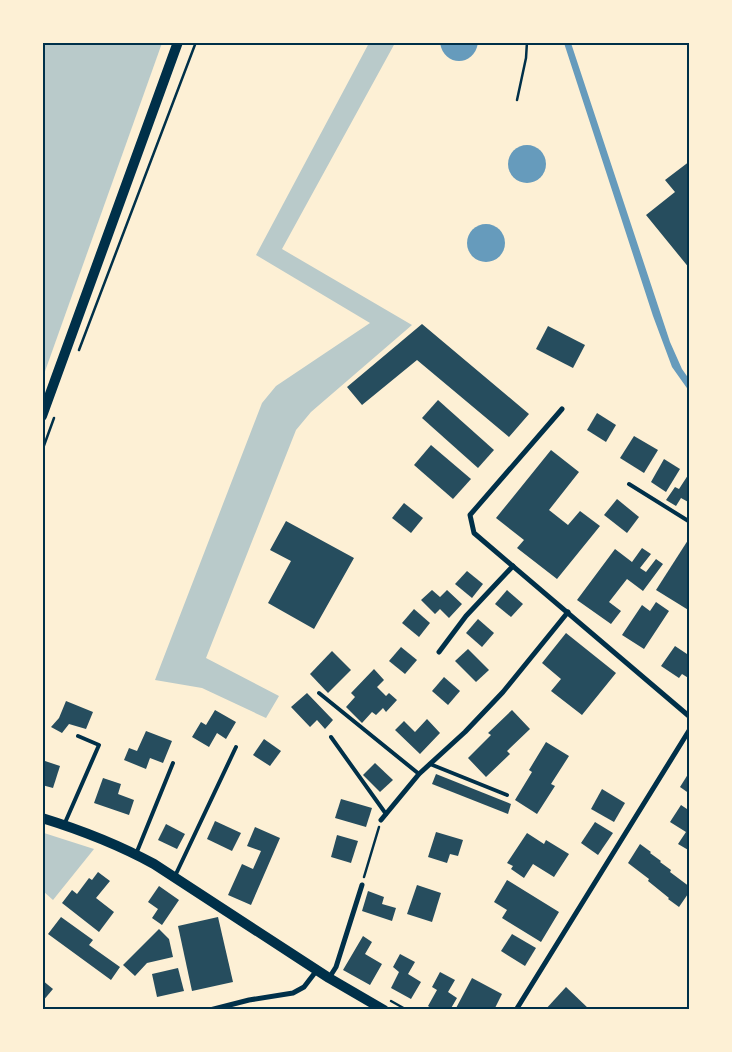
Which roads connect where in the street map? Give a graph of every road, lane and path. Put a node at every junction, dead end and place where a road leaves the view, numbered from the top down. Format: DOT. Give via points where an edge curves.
graph roads {
  1 [pos="178,42"];
  2 [pos="196,42"];
  3 [pos="527,42"];
  4 [pos="517,100"];
  5 [pos="76,358"];
  6 [pos="562,409"];
  7 [pos="56,414"];
  8 [pos="42,416"];
  9 [pos="42,451"];
  10 [pos="629,484"];
  11 [pos="690,522"];
  12 [pos="512,566"];
  13 [pos="568,612"];
  14 [pos="439,652"];
  15 [pos="319,693"];
  16 [pos="690,717"];
  17 [pos="690,729"];
  18 [pos="78,736"];
  19 [pos="331,737"];
  20 [pos="236,747"];
  21 [pos="173,763"];
  22 [pos="430,764"];
  23 [pos="419,774"];
  24 [pos="507,795"];
  25 [pos="386,814"];
  26 [pos="42,818"];
  27 [pos="381,820"];
  28 [pos="64,825"];
  29 [pos="136,854"];
  30 [pos="174,876"];
  31 [pos="362,885"];
  32 [pos="317,970"];
  33 [pos="329,978"];
  34 [pos="210,1010"];
  35 [pos="384,1010"];
  36 [pos="516,1010"];
  1 -- 8 [label="main road"];
  2 -- 5 [label="path"];
  3 -- 4 [label="path"];
  6 -- 12 [label="street" via="470,515 474,532"];
  7 -- 9 [label="path"];
  10 -- 11 [label="lane"];
  12 -- 13 [label="street"];
  12 -- 14 [label="street" via="466,616"];
  13 -- 16 [label="street"];
  13 -- 22 [label="street" via="504,692"];
  15 -- 23 [label="lane"];
  17 -- 36 [label="street"];
  18 -- 28 [label="lane" via="99,745"];
  19 -- 25 [label="lane"];
  20 -- 30 [label="lane"];
  21 -- 29 [label="lane"];
  22 -- 23 [label="street"];
  22 -- 24 [label="lane"];
  23 -- 25 [label="street"];
  25 -- 27 [label="street"];
  26 -- 28 [label="main road"];
  27 -- 31 [label="path"];
  28 -- 29 [label="main road"];
  29 -- 30 [label="main road"];
  30 -- 32 [label="main road"];
  31 -- 33 [label="street" via="336,967"];
  32 -- 33 [label="main road"];
  32 -- 34 [label="street" via="304,986 293,993"];
  33 -- 35 [label="main road"];
}
